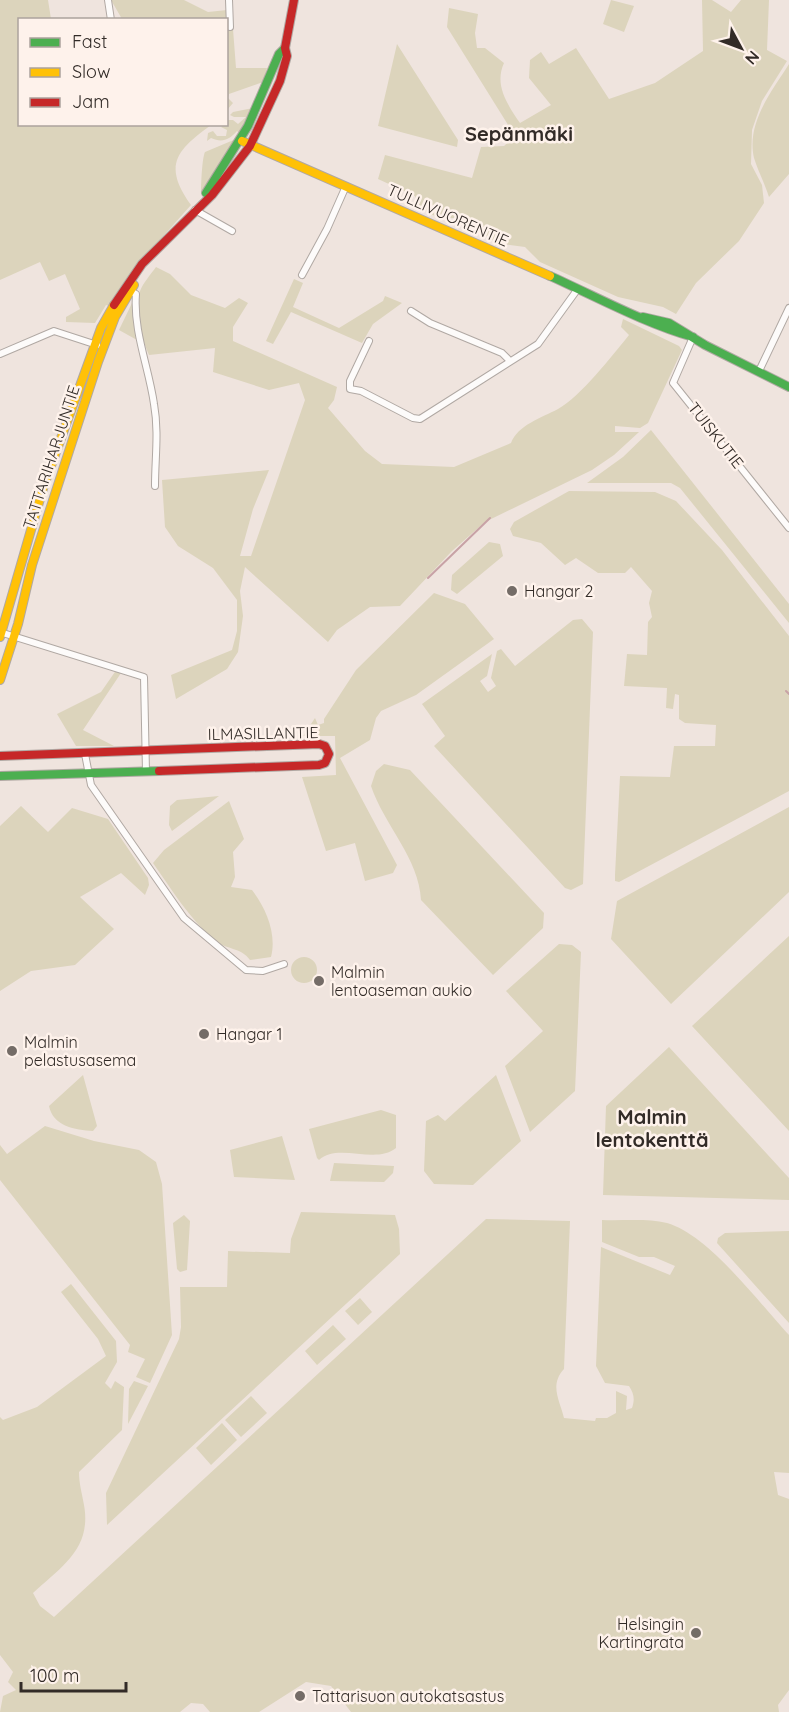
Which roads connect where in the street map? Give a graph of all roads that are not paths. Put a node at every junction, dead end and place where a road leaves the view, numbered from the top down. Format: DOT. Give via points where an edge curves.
graph roads {
  1 [pos="108,0"];
  2 [pos="229,0"];
  3 [pos="294,0"];
  4 [pos="111,18"];
  5 [pos="230,27"];
  6 [pos="246,143"];
  7 [pos="346,186"];
  8 [pos="194,210"];
  9 [pos="232,231"];
  10 [pos="155,252"];
  11 [pos="302,274"];
  12 [pos="577,290"];
  13 [pos="130,291"];
  14 [pos="789,308"];
  15 [pos="411,311"];
  16 [pos="693,337"];
  17 [pos="369,341"];
  18 [pos="99,346"];
  19 [pos="0,354"];
  20 [pos="510,361"];
  21 [pos="759,371"];
  22 [pos="789,381"];
  23 [pos="789,387"];
  24 [pos="154,486"];
  25 [pos="789,528"];
  26 [pos="0,634"];
  27 [pos="14,636"];
  28 [pos="0,680"];
  29 [pos="146,752"];
  30 [pos="85,754"];
  31 [pos="0,756"];
  32 [pos="146,772"];
  33 [pos="88,773"];
  34 [pos="0,776"];
  35 [pos="284,964"];
  1 -- 4 [label="street"];
  2 -- 5 [label="street"];
  3 -- 6 [label="main road, TATTARIHARJUNTIE" via="286,56 275,96"];
  6 -- 7 [label="main road, TULLIVUORENTIE"];
  6 -- 8 [label="main road, TATTARIHARJUNTIE" via="228,176"];
  7 -- 11 [label="street"];
  7 -- 12 [label="main road, TULLIVUORENTIE"];
  8 -- 9 [label="street"];
  8 -- 10 [label="main road, TATTARIHARJUNTIE"];
  10 -- 13 [label="main road, TATTARIHARJUNTIE"];
  10 -- 18 [label="main road, TATTARIHARJUNTIE" via="122,291"];
  12 -- 16 [label="main road, TULLIVUORENTIE" via="657,327"];
  12 -- 20 [label="street" via="538,344"];
  13 -- 18 [label="main road, TATTARIHARJUNTIE"];
  13 -- 24 [label="street" via="136,294 138,325 155,405 159,444"];
  14 -- 21 [label="street"];
  15 -- 20 [label="street" via="501,352"];
  16 -- 21 [label="main road, TULLIVUORENTIE"];
  16 -- 25 [label="street, TUISKUTIE" via="673,383"];
  17 -- 20 [label="street" via="350,389 413,418 420,418"];
  18 -- 19 [label="street" via="54,331"];
  18 -- 26 [label="main road, TATTARIHARJUNTIE" via="44,486"];
  18 -- 27 [label="main road, TATTARIHARJUNTIE" via="29,574"];
  21 -- 22 [label="main road, TULLIVUORENTIE"];
  21 -- 23 [label="main road, TULLIVUORENTIE"];
  26 -- 27 [label="street"];
  27 -- 28 [label="main road, TATTARIHARJUNTIE"];
  27 -- 29 [label="street" via="144,677"];
  29 -- 30 [label="main road, ILMASILLANTIE"];
  29 -- 32 [label="street"];
  29 -- 32 [label="main road, ILMASILLANTIE" via="319,744 329,754 328,761 319,765"];
  30 -- 31 [label="main road, ILMASILLANTIE"];
  30 -- 33 [label="street"];
  32 -- 33 [label="main road, ILMASILLANTIE"];
  33 -- 34 [label="main road, ILMASILLANTIE"];
  33 -- 35 [label="street" via="91,785 184,918 246,970 263,971"];
}
